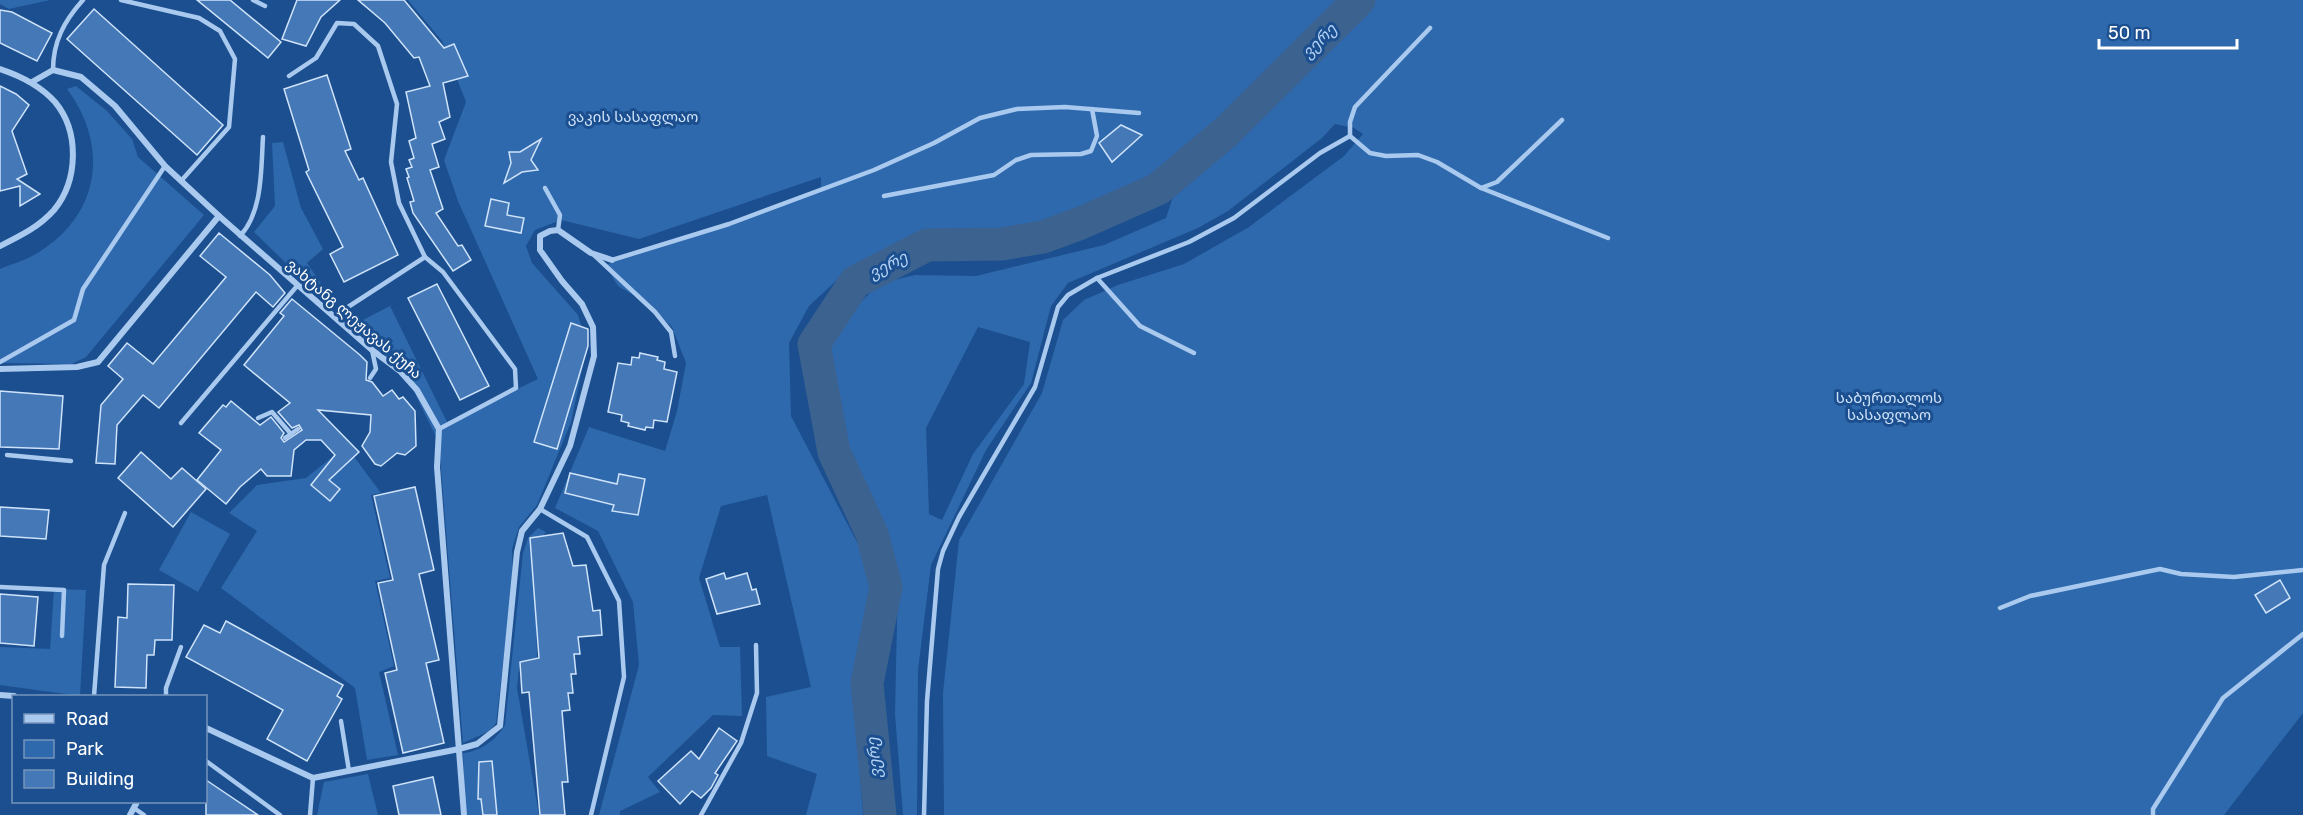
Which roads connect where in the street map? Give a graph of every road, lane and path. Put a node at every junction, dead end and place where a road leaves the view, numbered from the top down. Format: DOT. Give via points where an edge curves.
graph roads {
  1 [pos="84,0"];
  2 [pos="121,0"];
  3 [pos="254,0"];
  4 [pos="265,6"];
  5 [pos="1430,28"];
  6 [pos="0,69"];
  7 [pos="53,70"];
  8 [pos="290,76"];
  9 [pos="32,82"];
  10 [pos="1092,110"];
  11 [pos="1139,113"];
  12 [pos="1562,120"];
  13 [pos="1350,136"];
  14 [pos="263,137"];
  15 [pos="165,166"];
  16 [pos="181,181"];
  17 [pos="545,188"];
  18 [pos="1481,188"];
  19 [pos="884,196"];
  20 [pos="219,216"];
  21 [pos="558,230"];
  22 [pos="240,236"];
  23 [pos="1608,238"];
  24 [pos="0,246"];
  25 [pos="591,253"];
  26 [pos="426,257"];
  27 [pos="612,260"];
  28 [pos="1097,278"];
  29 [pos="297,286"];
  30 [pos="335,318"];
  31 [pos="372,350"];
  32 [pos="1194,353"];
  33 [pos="675,356"];
  34 [pos="0,362"];
  35 [pos="0,369"];
  36 [pos="370,378"];
  37 [pos="258,418"];
  38 [pos="181,423"];
  39 [pos="298,429"];
  40 [pos="439,429"];
  41 [pos="291,434"];
  42 [pos="285,438"];
  43 [pos="7,455"];
  44 [pos="71,461"];
  45 [pos="540,509"];
  46 [pos="125,513"];
  47 [pos="2303,570"];
  48 [pos="0,587"];
  49 [pos="2000,608"];
  50 [pos="2303,634"];
  51 [pos="62,636"];
  52 [pos="756,645"];
  53 [pos="181,647"];
  54 [pos="94,695"];
  55 [pos="166,695"];
  56 [pos="341,721"];
  57 [pos="207,728"];
  58 [pos="459,749"];
  59 [pos="207,762"];
  60 [pos="349,771"];
  61 [pos="313,778"];
  62 [pos="136,805"];
  63 [pos="129,815"];
  64 [pos="144,815"];
  65 [pos="280,815"];
  66 [pos="310,815"];
  67 [pos="464,815"];
  68 [pos="591,815"];
  69 [pos="700,815"];
  70 [pos="924,815"];
  71 [pos="2153,815"];
  1 -- 7 [label="lane" via="68,16 53,48"];
  2 -- 16 [label="lane" via="200,18 219,31 235,59 229,128"];
  3 -- 4 [label="lane"];
  5 -- 13 [label="lane" via="1355,106"];
  6 -- 9 [label="street"];
  7 -- 9 [label="street"];
  7 -- 15 [label="street, ვახტანგ ლეჟავას ქუჩა" via="81,77 98,91"];
  8 -- 26 [label="lane" via="316,58 337,23 354,24 378,46 397,104 391,162 399,203"];
  9 -- 24 [label="street" via="56,103 69,126 74,156 70,183 54,210 33,229"];
  10 -- 11 [label="lane"];
  10 -- 19 [label="lane" via="1097,136 1091,151 1031,155 994,175"];
  10 -- 27 [label="lane" via="1017,109 980,118 874,170 729,224"];
  12 -- 18 [label="lane" via="1497,182"];
  13 -- 18 [label="lane" via="1370,153 1418,155"];
  13 -- 28 [label="lane" via="1320,153 1234,218 1189,242"];
  14 -- 22 [label="lane" via="252,224"];
  15 -- 16 [label="street, ვახტანგ ლეჟავას ქუჩა"];
  15 -- 34 [label="lane" via="84,289 74,320"];
  16 -- 20 [label="street, ვახტანგ ლეჟავას ქუჩა"];
  17 -- 21 [label="lane" via="560,215"];
  18 -- 23 [label="lane"];
  20 -- 22 [label="street, ვახტანგ ლეჟავას ქუჩა"];
  20 -- 35 [label="street" via="98,362 77,367"];
  21 -- 25 [label="street"];
  21 -- 45 [label="street" via="540,236 540,250 582,304 593,327 594,356 570,446"];
  22 -- 29 [label="street, ვახტანგ ლეჟავას ქუჩა"];
  25 -- 27 [label="street"];
  25 -- 33 [label="lane" via="655,312 671,332"];
  26 -- 30 [label="lane"];
  26 -- 40 [label="lane" via="442,272 515,369 516,388"];
  28 -- 32 [label="lane" via="1140,326"];
  28 -- 70 [label="lane" via="1068,295 1058,307 1035,387 943,551 938,569 927,701"];
  29 -- 30 [label="street, ვახტანგ ლეჟავას ქუჩა"];
  29 -- 38 [label="lane"];
  30 -- 31 [label="street, ვახტანგ ლეჟავას ქუჩა"];
  31 -- 36 [label="lane" via="376,369"];
  31 -- 40 [label="street, ვახტანგ ლეჟავას ქუჩა" via="417,390"];
  37 -- 41 [label="lane" via="272,412"];
  39 -- 41 [label="lane"];
  40 -- 58 [label="street" via="437,467"];
  41 -- 42 [label="lane"];
  43 -- 44 [label="lane"];
  45 -- 58 [label="street" via="522,531 517,552 500,726 477,744"];
  45 -- 68 [label="lane" via="587,537 619,601 624,677"];
  46 -- 54 [label="lane" via="104,565"];
  47 -- 49 [label="lane" via="2234,578 2160,569 2030,596"];
  48 -- 51 [label="lane" via="64,591"];
  50 -- 71 [label="lane" via="2223,698 2153,809"];
  52 -- 69 [label="lane" via="757,693 741,743"];
  53 -- 55 [label="lane"];
  56 -- 60 [label="lane"];
  57 -- 61 [label="street"];
  58 -- 60 [label="street"];
  58 -- 67 [label="street"];
  59 -- 65 [label="lane"];
  60 -- 61 [label="street"];
  61 -- 66 [label="lane"];
  62 -- 63 [label="street"];
  62 -- 64 [label="lane"];
}
